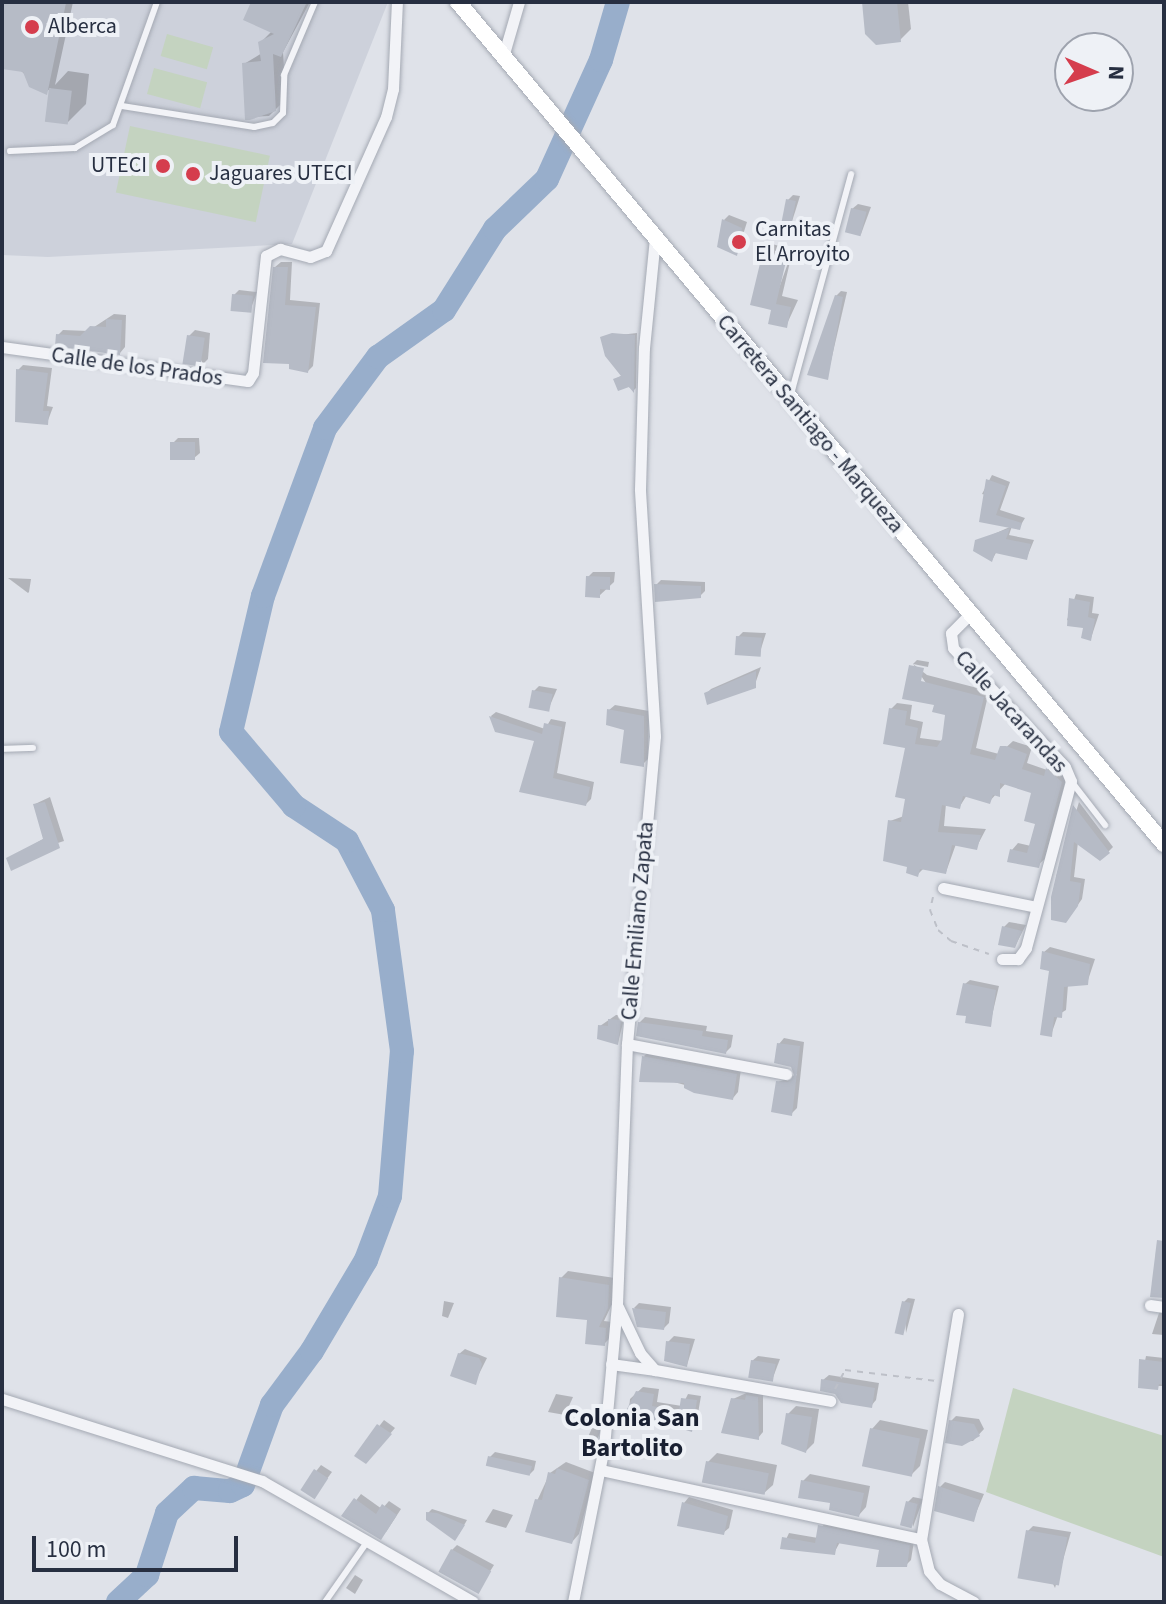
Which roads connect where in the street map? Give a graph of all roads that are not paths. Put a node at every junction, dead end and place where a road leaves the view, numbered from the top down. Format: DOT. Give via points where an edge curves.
graph roads {
  1 [pos="157,2"];
  2 [pos="315,2"];
  3 [pos="397,2"];
  4 [pos="458,2"];
  5 [pos="519,2"];
  6 [pos="503,57"];
  7 [pos="122,106"];
  8 [pos="10,151"];
  9 [pos="851,174"];
  10 [pos="655,237"];
  11 [pos="2,347"];
  12 [pos="789,400"];
  13 [pos="970,614"];
  14 [pos="33,748"];
  15 [pos="2,749"];
  16 [pos="1071,781"];
  17 [pos="1105,825"];
  18 [pos="1164,844"];
  19 [pos="943,888"];
  20 [pos="1036,907"];
  21 [pos="1002,959"];
  22 [pos="627,1044"];
  23 [pos="786,1074"];
  24 [pos="617,1304"];
  25 [pos="1150,1305"];
  26 [pos="1164,1307"];
  27 [pos="958,1314"];
  28 [pos="611,1364"];
  29 [pos="655,1370"];
  30 [pos="2,1399"];
  31 [pos="830,1401"];
  32 [pos="601,1470"];
  33 [pos="921,1539"];
  34 [pos="367,1542"];
  35 [pos="325,1602"];
  36 [pos="473,1602"];
  37 [pos="573,1602"];
  38 [pos="974,1602"];
  1 -- 7 [label="lane"];
  2 -- 7 [label="lane" via="284,75 283,113 273,123 254,127"];
  3 -- 11 [label="street, Calle de los Prados" via="393,89 386,117 326,251 310,257 280,249 266,256 248,381"];
  4 -- 6 [label="main road, Carretera Santiago - Marqueza"];
  5 -- 6 [label="street"];
  6 -- 10 [label="main road, Carretera Santiago - Marqueza"];
  7 -- 8 [label="lane" via="113,125 95,141 61,150"];
  9 -- 12 [label="lane"];
  10 -- 12 [label="main road, Carretera Santiago - Marqueza"];
  10 -- 22 [label="street, Calle Emiliano Zapata" via="645,334 640,489 655,736"];
  12 -- 13 [label="main road, Carretera Santiago - Marqueza"];
  13 -- 16 [label="street, Calle Jacarandas" via="951,633 953,648 1065,767"];
  13 -- 18 [label="main road, Carretera Santiago - Marqueza"];
  14 -- 15 [label="lane"];
  16 -- 17 [label="lane"];
  16 -- 20 [label="street, Calle Jacarandas"];
  19 -- 20 [label="street"];
  20 -- 21 [label="street, Calle Jacarandas" via="1024,954"];
  22 -- 23 [label="street"];
  22 -- 24 [label="street, Calle Emiliano Zapata"];
  24 -- 28 [label="street, Calle Emiliano Zapata"];
  24 -- 29 [label="street" via="640,1353"];
  25 -- 26 [label="street"];
  27 -- 33 [label="street"];
  28 -- 29 [label="street"];
  28 -- 32 [label="street, Calle Emiliano Zapata"];
  29 -- 31 [label="street"];
  30 -- 34 [label="street" via="262,1481"];
  32 -- 33 [label="street"];
  32 -- 37 [label="street, Calle Emiliano Zapata"];
  33 -- 38 [label="street" via="929,1571 940,1584"];
  34 -- 35 [label="lane"];
  34 -- 36 [label="street"];
}
